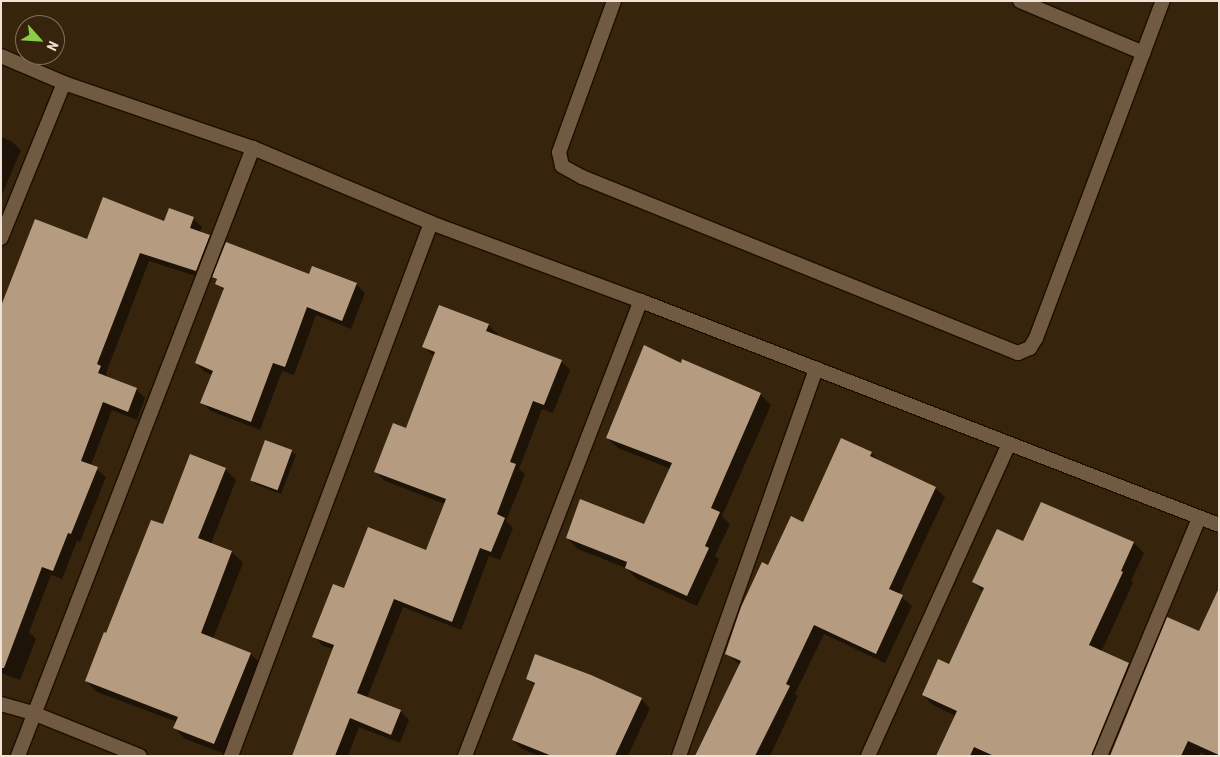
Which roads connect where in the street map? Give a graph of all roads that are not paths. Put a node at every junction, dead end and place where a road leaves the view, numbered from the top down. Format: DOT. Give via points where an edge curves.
graph roads {
  1 [pos="614,1"];
  2 [pos="1020,1"];
  3 [pos="1163,1"];
  4 [pos="1144,53"];
  5 [pos="1,56"];
  6 [pos="64,83"];
  7 [pos="253,148"];
  8 [pos="431,223"];
  9 [pos="1,238"];
  10 [pos="641,301"];
  11 [pos="816,369"];
  12 [pos="1009,444"];
  13 [pos="1199,518"];
  14 [pos="1219,526"];
  15 [pos="1,704"];
  16 [pos="33,713"];
  17 [pos="18,756"];
  18 [pos="140,756"];
  19 [pos="231,756"];
  20 [pos="464,756"];
  21 [pos="679,756"];
  22 [pos="868,756"];
  23 [pos="1100,756"];
  1 -- 4 [label="street" via="559,152 562,166 582,177 1018,353 1030,348 1036,338"];
  2 -- 4 [label="street"];
  3 -- 4 [label="street"];
  5 -- 6 [label="street"];
  6 -- 7 [label="street"];
  6 -- 9 [label="street"];
  7 -- 8 [label="street"];
  7 -- 16 [label="street"];
  8 -- 10 [label="street"];
  8 -- 19 [label="street"];
  10 -- 11 [label="street"];
  10 -- 20 [label="street"];
  11 -- 12 [label="street"];
  11 -- 21 [label="street"];
  12 -- 13 [label="street"];
  12 -- 22 [label="street"];
  13 -- 14 [label="street"];
  13 -- 23 [label="street"];
  15 -- 16 [label="street"];
  16 -- 17 [label="street"];
  16 -- 18 [label="street"];
}
